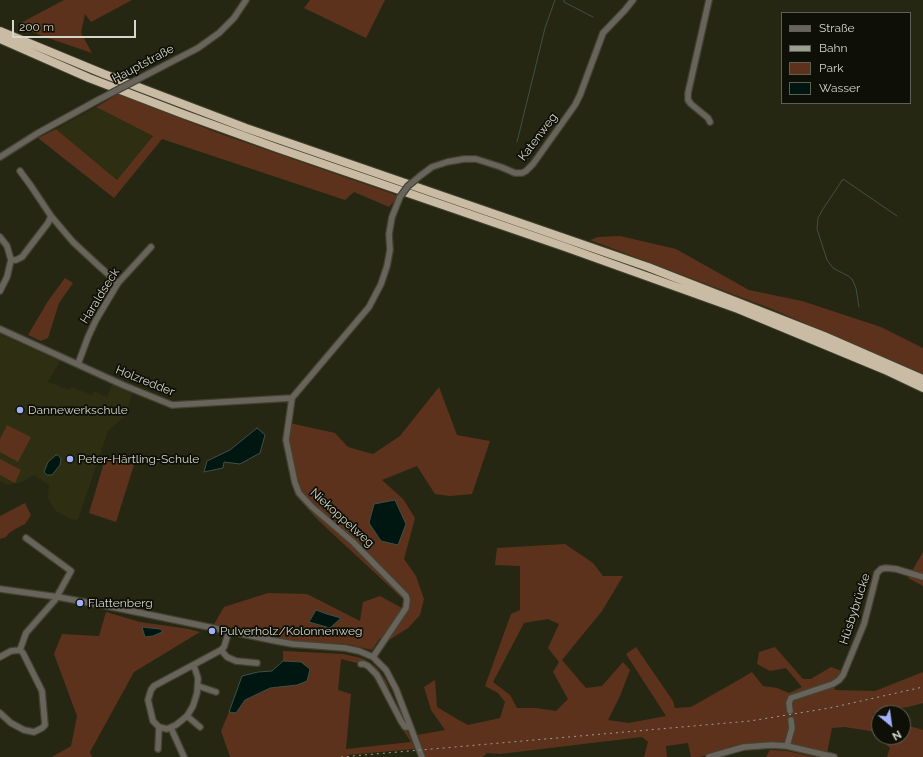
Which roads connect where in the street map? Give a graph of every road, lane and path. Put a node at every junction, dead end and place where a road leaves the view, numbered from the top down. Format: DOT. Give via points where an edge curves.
graph roads {
  1 [pos="246,0"];
  2 [pos="633,0"];
  3 [pos="709,0"];
  4 [pos="0,31"];
  5 [pos="0,40"];
  6 [pos="710,122"];
  7 [pos="0,157"];
  8 [pos="20,172"];
  9 [pos="51,216"];
  10 [pos="0,237"];
  11 [pos="151,247"];
  12 [pos="11,260"];
  13 [pos="118,282"];
  14 [pos="0,291"];
  15 [pos="0,330"];
  16 [pos="78,364"];
  17 [pos="923,379"];
  18 [pos="923,388"];
  19 [pos="292,398"];
  20 [pos="26,538"];
  21 [pos="923,577"];
  22 [pos="0,589"];
  23 [pos="58,597"];
  24 [pos="229,632"];
  25 [pos="20,650"];
  26 [pos="221,650"];
  27 [pos="0,656"];
  28 [pos="373,657"];
  29 [pos="257,663"];
  30 [pos="361,664"];
  31 [pos="194,666"];
  32 [pos="198,686"];
  33 [pos="216,692"];
  34 [pos="790,710"];
  35 [pos="0,713"];
  36 [pos="187,716"];
  37 [pos="791,720"];
  38 [pos="200,727"];
  39 [pos="410,727"];
  40 [pos="159,728"];
  41 [pos="171,728"];
  42 [pos="787,746"];
  43 [pos="158,749"];
  44 [pos="184,757"];
  45 [pos="422,757"];
  46 [pos="709,757"];
  47 [pos="834,757"];
  1 -- 7 [label="street, Hauptstraße, bridge" via="234,18 198,48 38,133"];
  2 -- 19 [label="street, Katenweg, bridge" via="603,32 578,100 526,171 515,173 476,159 464,159 432,167 408,186 400,197 392,217 387,266 369,307"];
  3 -- 6 [label="street" via="688,100"];
  4 -- 17 [label="highway" via="60,57 246,128 656,270 817,333"];
  5 -- 18 [label="highway" via="183,114 738,309"];
  8 -- 9 [label="street"];
  9 -- 12 [label="street" via="22,257"];
  9 -- 13 [label="street" via="74,242"];
  10 -- 12 [label="street" via="7,246"];
  11 -- 13 [label="street, Haraldseck"];
  12 -- 14 [label="street"];
  13 -- 16 [label="street, Haraldseck" via="96,320"];
  15 -- 16 [label="street, Holzredder"];
  16 -- 19 [label="street, Holzredder" via="172,405"];
  19 -- 28 [label="street, Niekoppelweg" via="286,440 299,493 353,542 406,596 406,608"];
  20 -- 23 [label="street" via="71,572"];
  21 -- 34 [label="street, Hüsbybrücke" via="886,568 877,573 864,624 843,675 833,684 791,698"];
  22 -- 23 [label="street"];
  23 -- 24 [label="street"];
  23 -- 25 [label="street" via="26,633"];
  24 -- 26 [label="street"];
  24 -- 28 [label="street" via="293,644 345,648"];
  25 -- 27 [label="street"];
  25 -- 35 [label="street" via="42,691 45,725 34,732 24,730"];
  26 -- 29 [label="street" via="227,657 236,661"];
  26 -- 31 [label="street"];
  28 -- 39 [label="street" via="392,678"];
  30 -- 39 [label="street" via="368,666 377,675 401,721 405,727"];
  31 -- 32 [label="street"];
  31 -- 40 [label="street" via="154,686 151,690 148,700 150,714 152,721"];
  32 -- 33 [label="street"];
  32 -- 36 [label="street" via="196,699"];
  36 -- 38 [label="street"];
  36 -- 41 [label="street"];
  37 -- 42 [label="street" via="792,728"];
  39 -- 45 [label="street"];
  40 -- 41 [label="street"];
  40 -- 43 [label="street"];
  41 -- 44 [label="street"];
  42 -- 46 [label="street" via="744,747"];
  42 -- 47 [label="street"];
}
